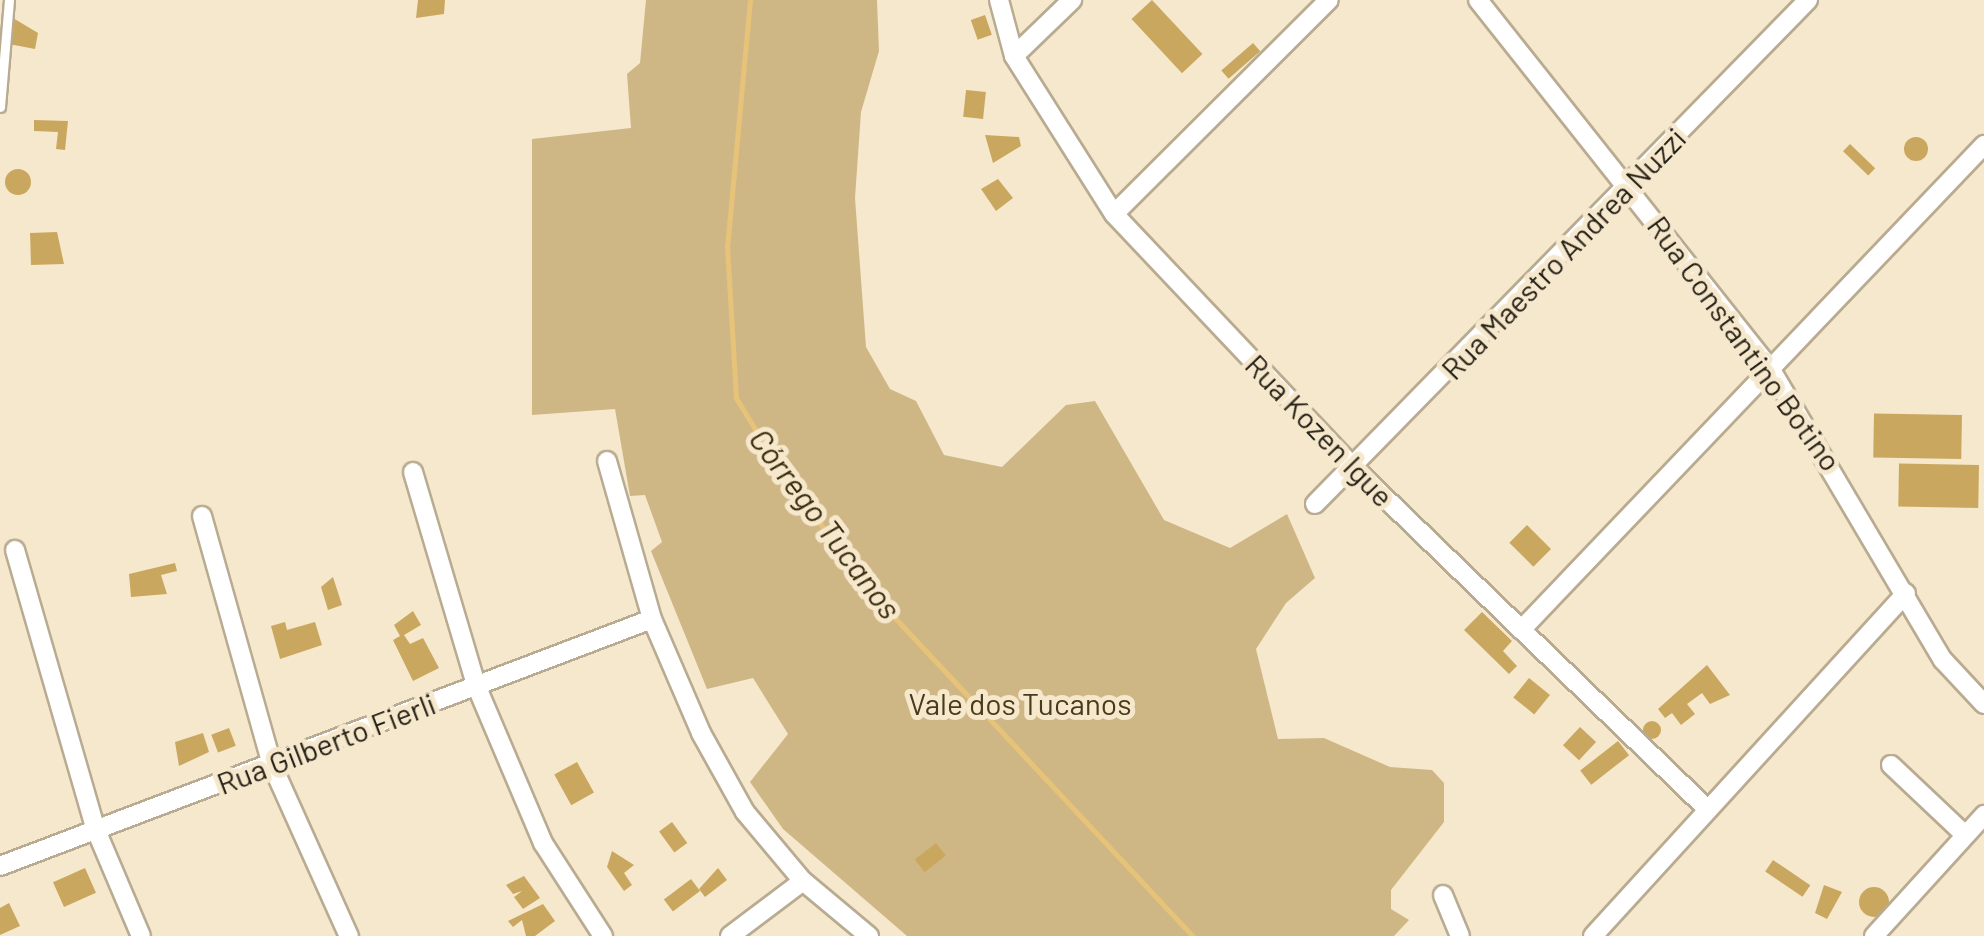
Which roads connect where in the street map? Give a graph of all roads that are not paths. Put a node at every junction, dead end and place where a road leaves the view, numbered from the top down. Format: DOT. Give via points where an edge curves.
graph roads {
  1 [pos="9,0"];
  2 [pos="999,0"];
  3 [pos="1072,0"];
  4 [pos="1328,0"];
  5 [pos="1478,0"];
  6 [pos="1808,0"];
  7 [pos="3,50"];
  8 [pos="1014,56"];
  9 [pos="0,108"];
  10 [pos="1984,145"];
  11 [pos="1631,185"];
  12 [pos="1114,214"];
  13 [pos="1770,368"];
  14 [pos="607,461"];
  15 [pos="1352,466"];
  16 [pos="413,472"];
  17 [pos="1315,504"];
  18 [pos="202,516"];
  19 [pos="15,550"];
  20 [pos="1906,594"];
  21 [pos="652,618"];
  22 [pos="1521,630"];
  23 [pos="476,684"];
  24 [pos="1984,704"];
  25 [pos="272,765"];
  26 [pos="1891,765"];
  27 [pos="1708,810"];
  28 [pos="1984,815"];
  29 [pos="96,830"];
  30 [pos="1966,835"];
  31 [pos="0,866"];
  32 [pos="802,881"];
  33 [pos="1443,896"];
  34 [pos="142,936"];
  35 [pos="350,936"];
  36 [pos="602,936"];
  37 [pos="730,936"];
  38 [pos="868,936"];
  39 [pos="1460,936"];
  40 [pos="1594,936"];
  41 [pos="1874,936"];
  1 -- 7 [label="lane"];
  2 -- 8 [label="street, Rua Kozen Igue"];
  3 -- 8 [label="street"];
  4 -- 12 [label="street"];
  5 -- 11 [label="street, Rua Constantino Botino"];
  6 -- 11 [label="street, Rua Maestro Andrea Nuzzi"];
  7 -- 9 [label="lane"];
  8 -- 12 [label="street, Rua Kozen Igue"];
  10 -- 13 [label="street"];
  11 -- 13 [label="street, Rua Constantino Botino"];
  11 -- 15 [label="street, Rua Maestro Andrea Nuzzi"];
  12 -- 15 [label="street, Rua Kozen Igue"];
  13 -- 20 [label="street, Rua Constantino Botino"];
  13 -- 22 [label="street"];
  14 -- 21 [label="street"];
  15 -- 17 [label="street, Rua Maestro Andrea Nuzzi"];
  15 -- 22 [label="street, Rua Kozen Igue"];
  16 -- 23 [label="street"];
  18 -- 25 [label="street"];
  19 -- 29 [label="street"];
  20 -- 24 [label="street, Rua Constantino Botino" via="1943,660"];
  20 -- 27 [label="street"];
  21 -- 23 [label="street, Rua Gilberto Fierli"];
  21 -- 32 [label="street" via="745,812"];
  22 -- 27 [label="street, Rua Kozen Igue"];
  23 -- 25 [label="street, Rua Gilberto Fierli"];
  23 -- 36 [label="street" via="544,843"];
  25 -- 29 [label="street, Rua Gilberto Fierli"];
  25 -- 35 [label="street"];
  26 -- 30 [label="street"];
  27 -- 40 [label="street"];
  28 -- 30 [label="street"];
  29 -- 31 [label="street, Rua Gilberto Fierli"];
  29 -- 34 [label="street"];
  30 -- 41 [label="street"];
  32 -- 37 [label="street"];
  32 -- 38 [label="street"];
  33 -- 39 [label="street"];
}
